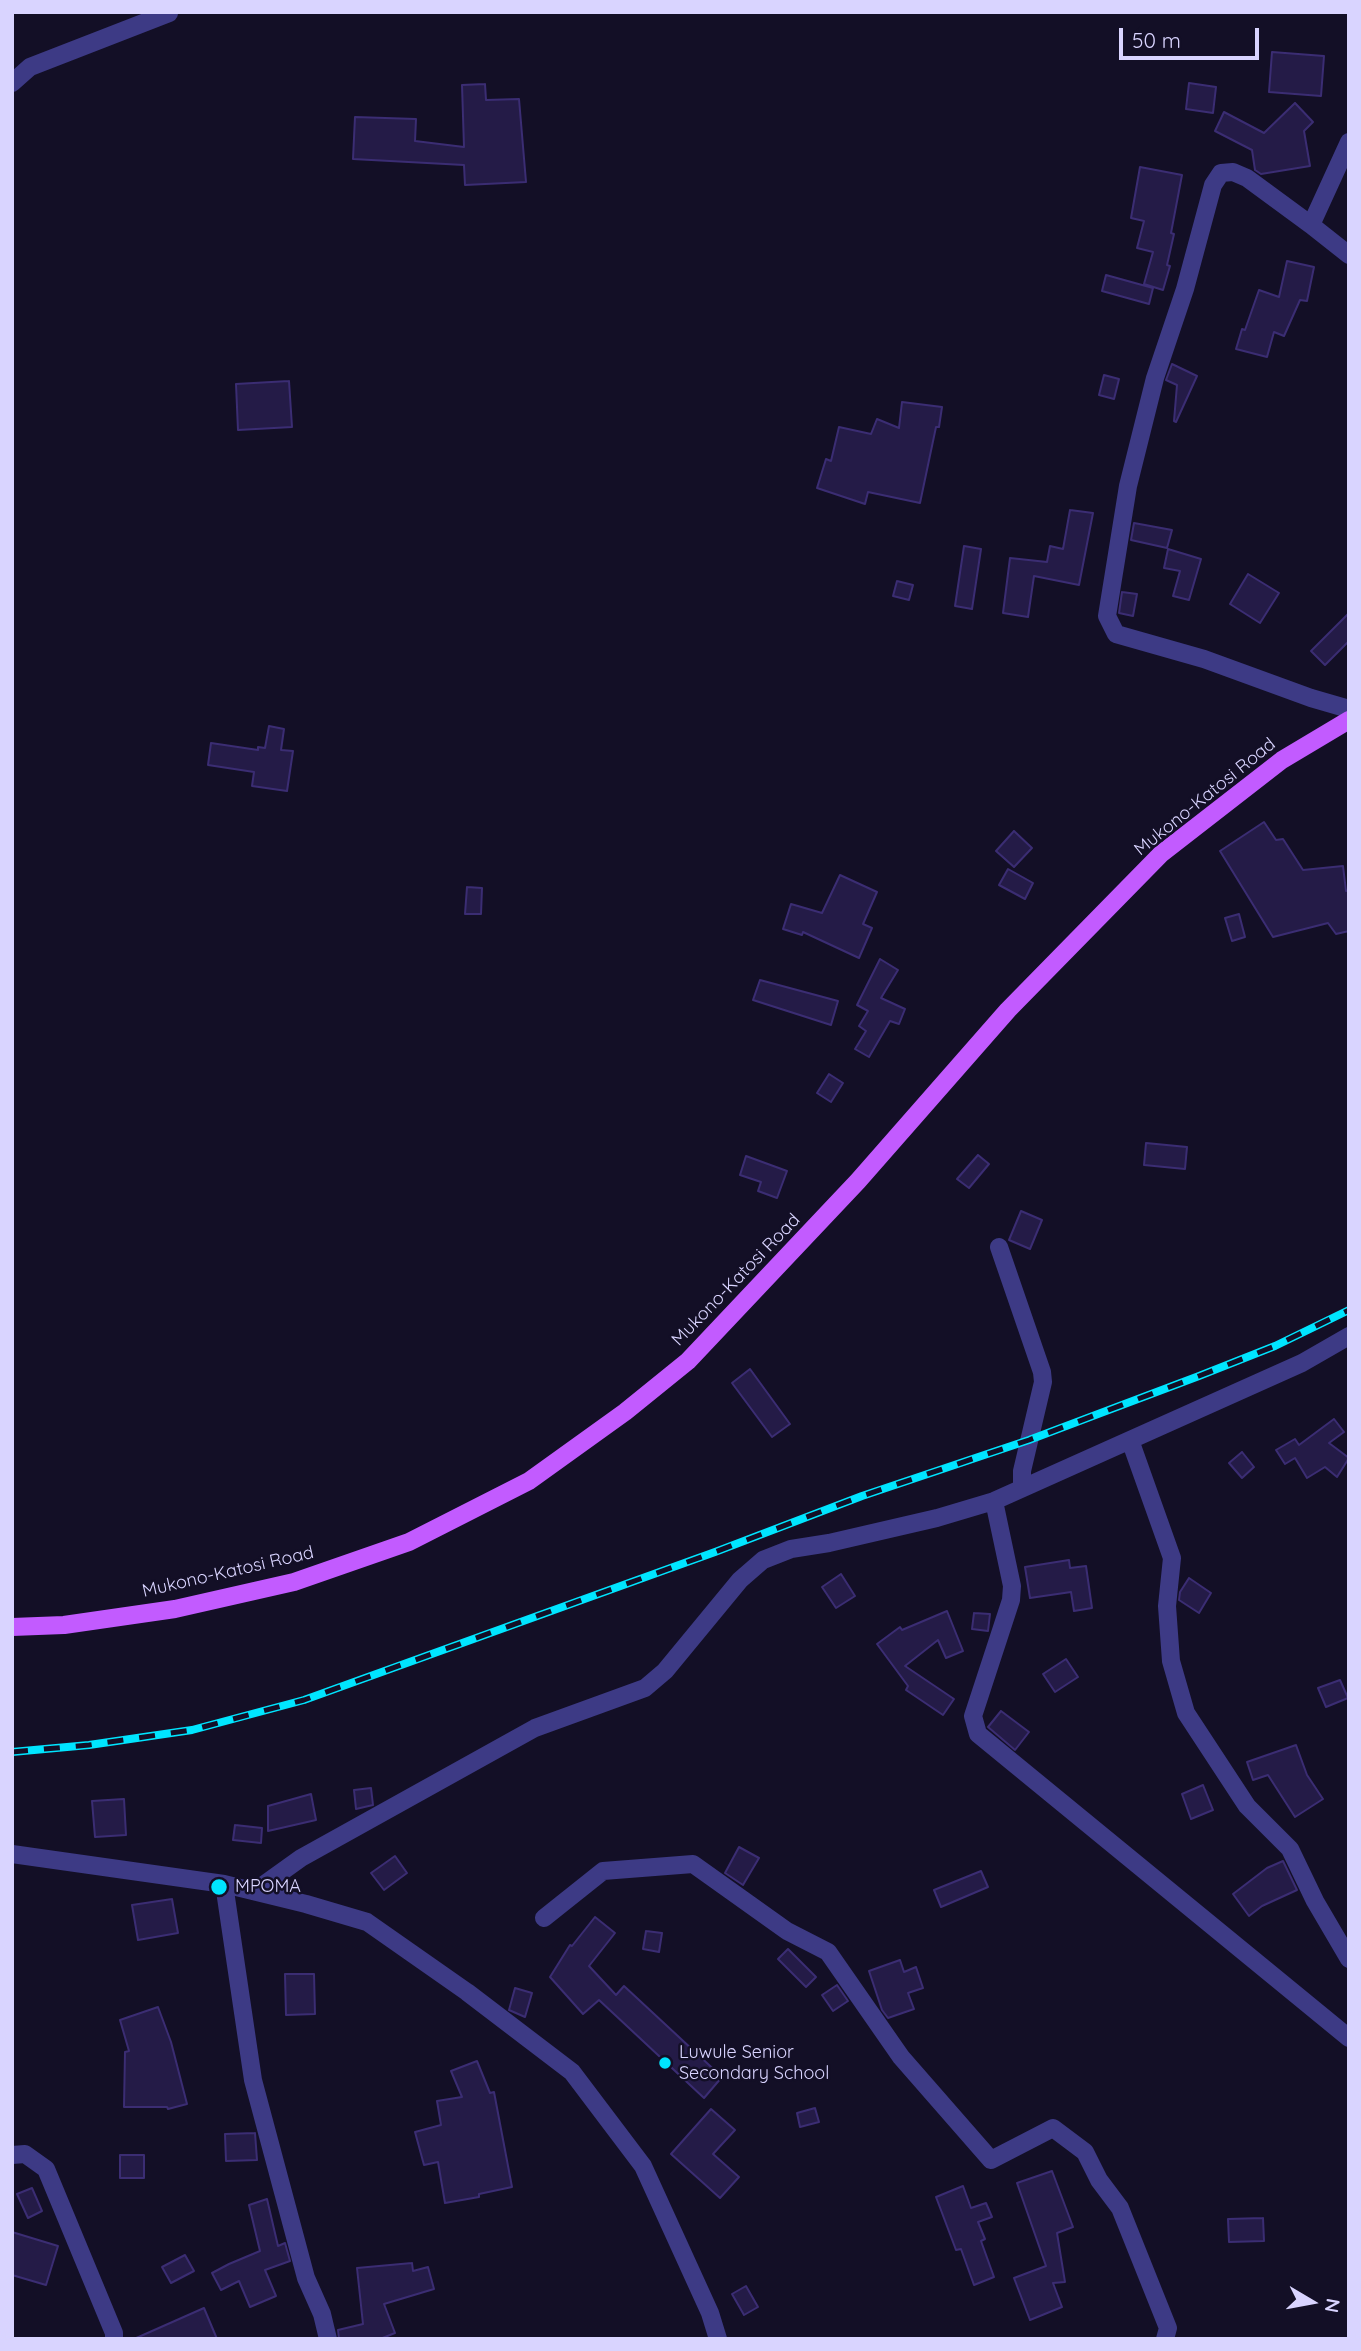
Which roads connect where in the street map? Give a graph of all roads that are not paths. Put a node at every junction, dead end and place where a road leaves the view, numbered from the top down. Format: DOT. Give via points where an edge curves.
graph roads {
  1 [pos="169,13"];
  2 [pos="12,83"];
  3 [pos="1349,142"];
  4 [pos="1311,225"];
  5 [pos="1349,255"];
  6 [pos="1349,709"];
  7 [pos="1349,720"];
  8 [pos="999,1247"];
  9 [pos="1349,1336"];
  10 [pos="1130,1440"];
  11 [pos="1022,1488"];
  12 [pos="994,1501"];
  13 [pos="12,1628"];
  14 [pos="12,1854"];
  15 [pos="224,1884"];
  16 [pos="255,1891"];
  17 [pos="544,1918"];
  18 [pos="1349,1959"];
  19 [pos="1349,2038"];
  20 [pos="12,2155"];
  21 [pos="114,2339"];
  22 [pos="328,2339"];
  23 [pos="718,2339"];
  24 [pos="1165,2339"];
  1 -- 2 [label="street" via="30,67"];
  3 -- 4 [label="street"];
  4 -- 5 [label="street"];
  4 -- 6 [label="street" via="1233,172 1221,173 1213,186 1128,485 1107,616 1116,634"];
  7 -- 13 [label="main road, Mukono-Katosi Road" via="1282,760 1161,854 1008,1010 858,1181 688,1362 528,1481 409,1542 294,1582 175,1609"];
  8 -- 11 [label="street" via="1044,1382"];
  9 -- 10 [label="street" via="1302,1363"];
  10 -- 11 [label="street"];
  10 -- 18 [label="street" via="1172,1558 1167,1606 1171,1661 1185,1713 1247,1806 1290,1849"];
  11 -- 12 [label="street"];
  12 -- 16 [label="street" via="791,1549 763,1560 645,1688 535,1728 301,1858"];
  12 -- 19 [label="street" via="1012,1586 973,1716 978,1734"];
  14 -- 15 [label="street"];
  15 -- 16 [label="street"];
  15 -- 22 [label="street" via="253,2080 306,2278"];
  16 -- 23 [label="street" via="367,1922 572,2072 643,2166"];
  17 -- 24 [label="street" via="603,1871 693,1864 787,1931 828,1952 901,2057 990,2160 1053,2128 1085,2152 1120,2208 1168,2328"];
  20 -- 21 [label="street" via="25,2154 46,2169"];
}
